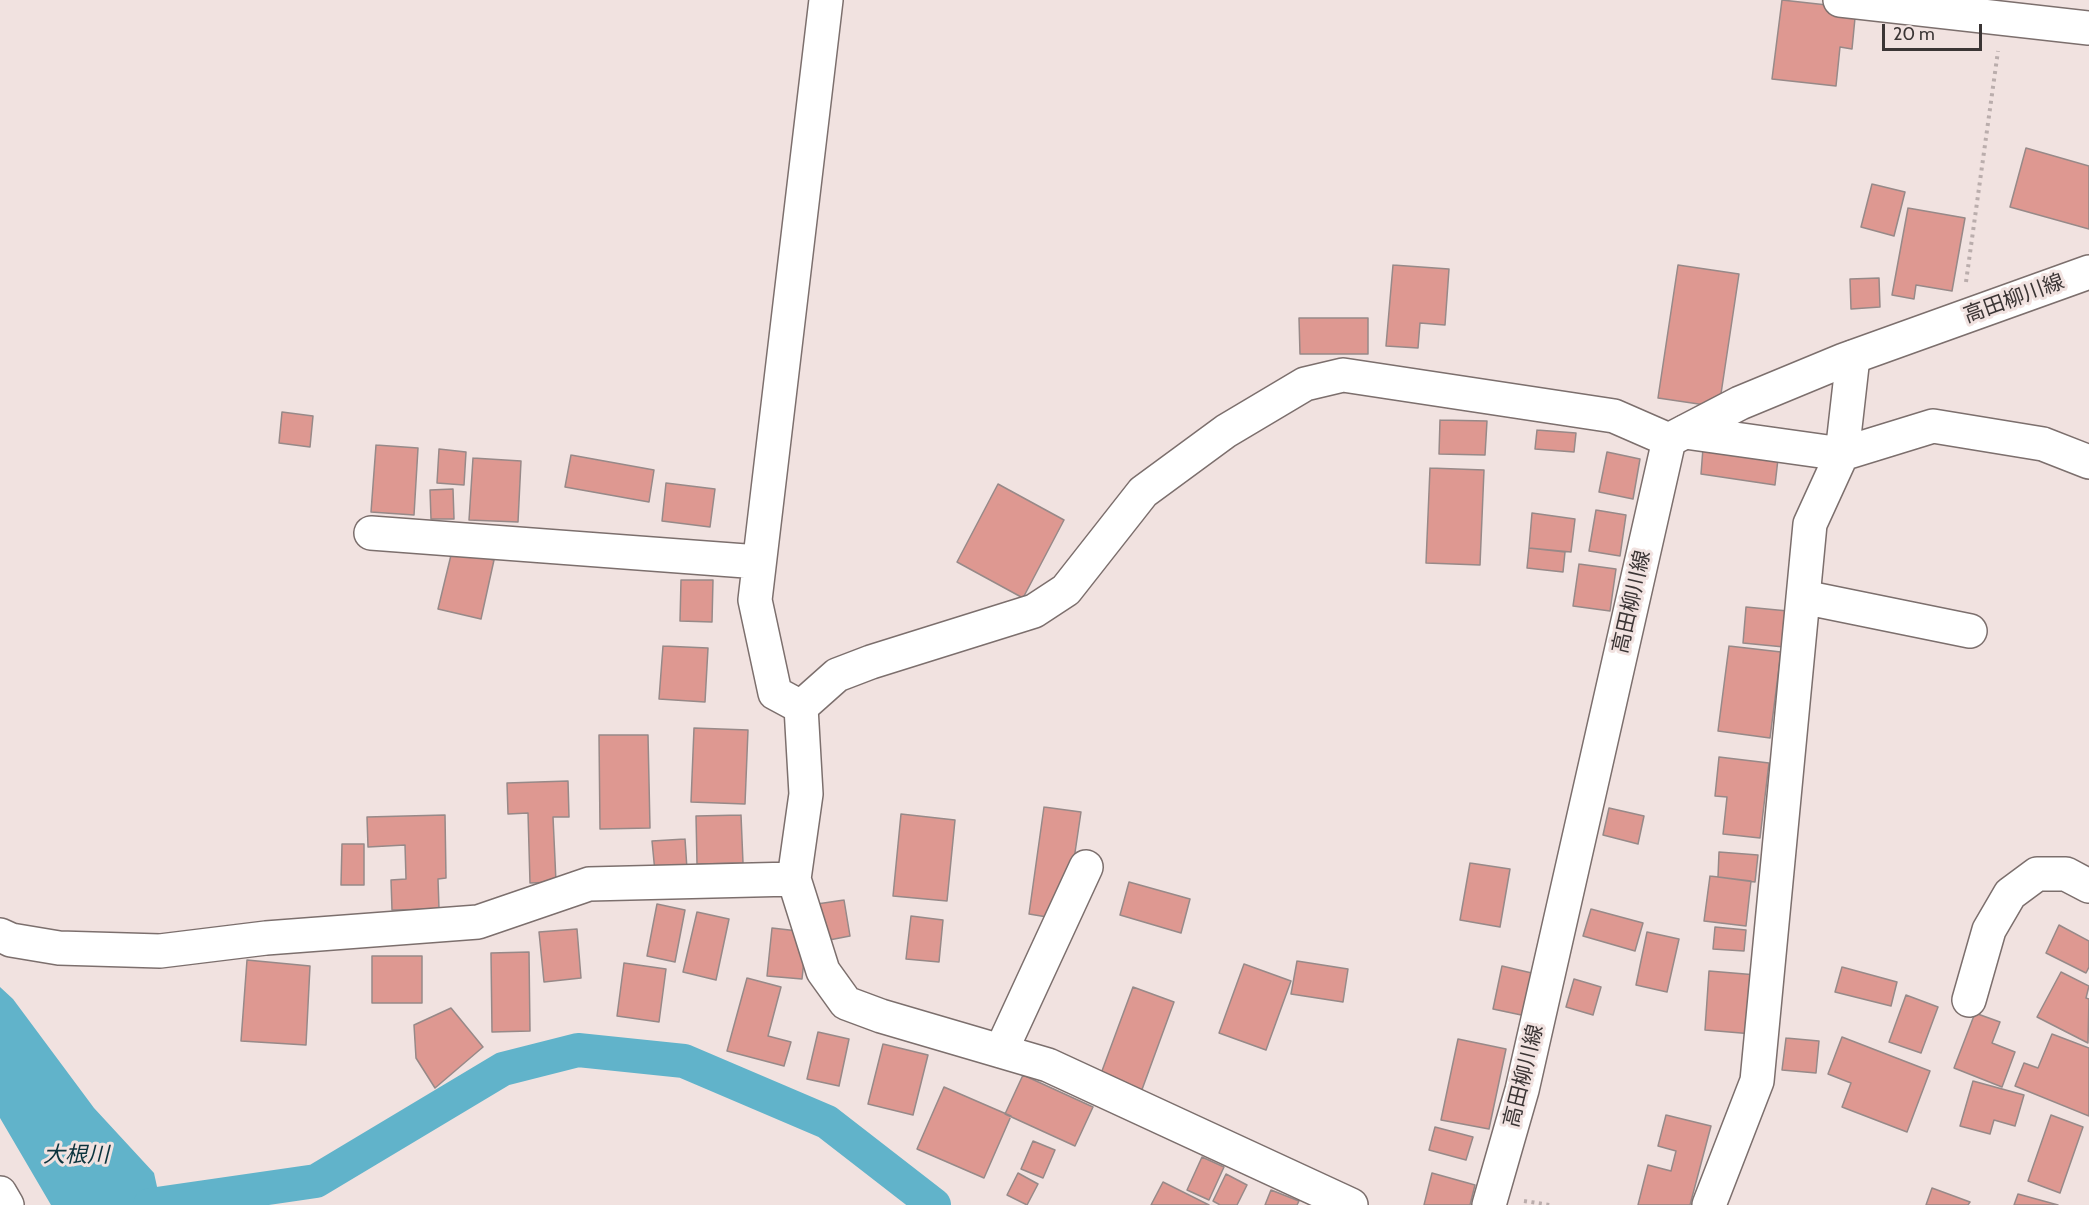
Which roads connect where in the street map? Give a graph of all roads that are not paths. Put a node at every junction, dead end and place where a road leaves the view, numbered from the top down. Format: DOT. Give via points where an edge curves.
graph roads {
  1 [pos="826,0"];
  2 [pos="1840,0"];
  3 [pos="2089,28"];
  4 [pos="2089,272"];
  5 [pos="1853,357"];
  6 [pos="1677,436"];
  7 [pos="1842,454"];
  8 [pos="2089,462"];
  9 [pos="371,533"];
  10 [pos="759,562"];
  11 [pos="1803,597"];
  12 [pos="1970,631"];
  13 [pos="801,707"];
  14 [pos="1086,867"];
  15 [pos="794,879"];
  16 [pos="2089,886"];
  17 [pos="0,935"];
  18 [pos="1969,1000"];
  19 [pos="1001,1051"];
  20 [pos="0,1193"];
  21 [pos="7,1205"];
  22 [pos="1351,1205"];
  23 [pos="1489,1205"];
  24 [pos="1709,1205"];
  1 -- 10 [label="street"];
  2 -- 3 [label="street"];
  4 -- 5 [label="street, 高田柳川線"];
  5 -- 6 [label="street, 高田柳川線" via="1740,402"];
  5 -- 7 [label="street"];
  6 -- 7 [label="street"];
  6 -- 13 [label="street" via="1614,416 1343,375 1305,384 1226,431 1143,492 1066,590 1034,611 837,675"];
  6 -- 23 [label="street, 高田柳川線" via="1522,1090"];
  7 -- 8 [label="street" via="1933,426 2043,444"];
  7 -- 11 [label="street" via="1810,525"];
  9 -- 10 [label="street"];
  10 -- 13 [label="street" via="755,600 775,693"];
  11 -- 12 [label="street"];
  11 -- 24 [label="street" via="1757,1081"];
  13 -- 15 [label="street" via="806,794"];
  14 -- 19 [label="street"];
  15 -- 17 [label="street" via="589,884 478,922 266,938 160,951 59,948"];
  15 -- 19 [label="street" via="823,971 846,1003"];
  16 -- 18 [label="street" via="2066,874 2037,874 2010,894 1989,930"];
  19 -- 22 [label="street" via="1048,1065"];
  20 -- 21 [label="street"];
}
